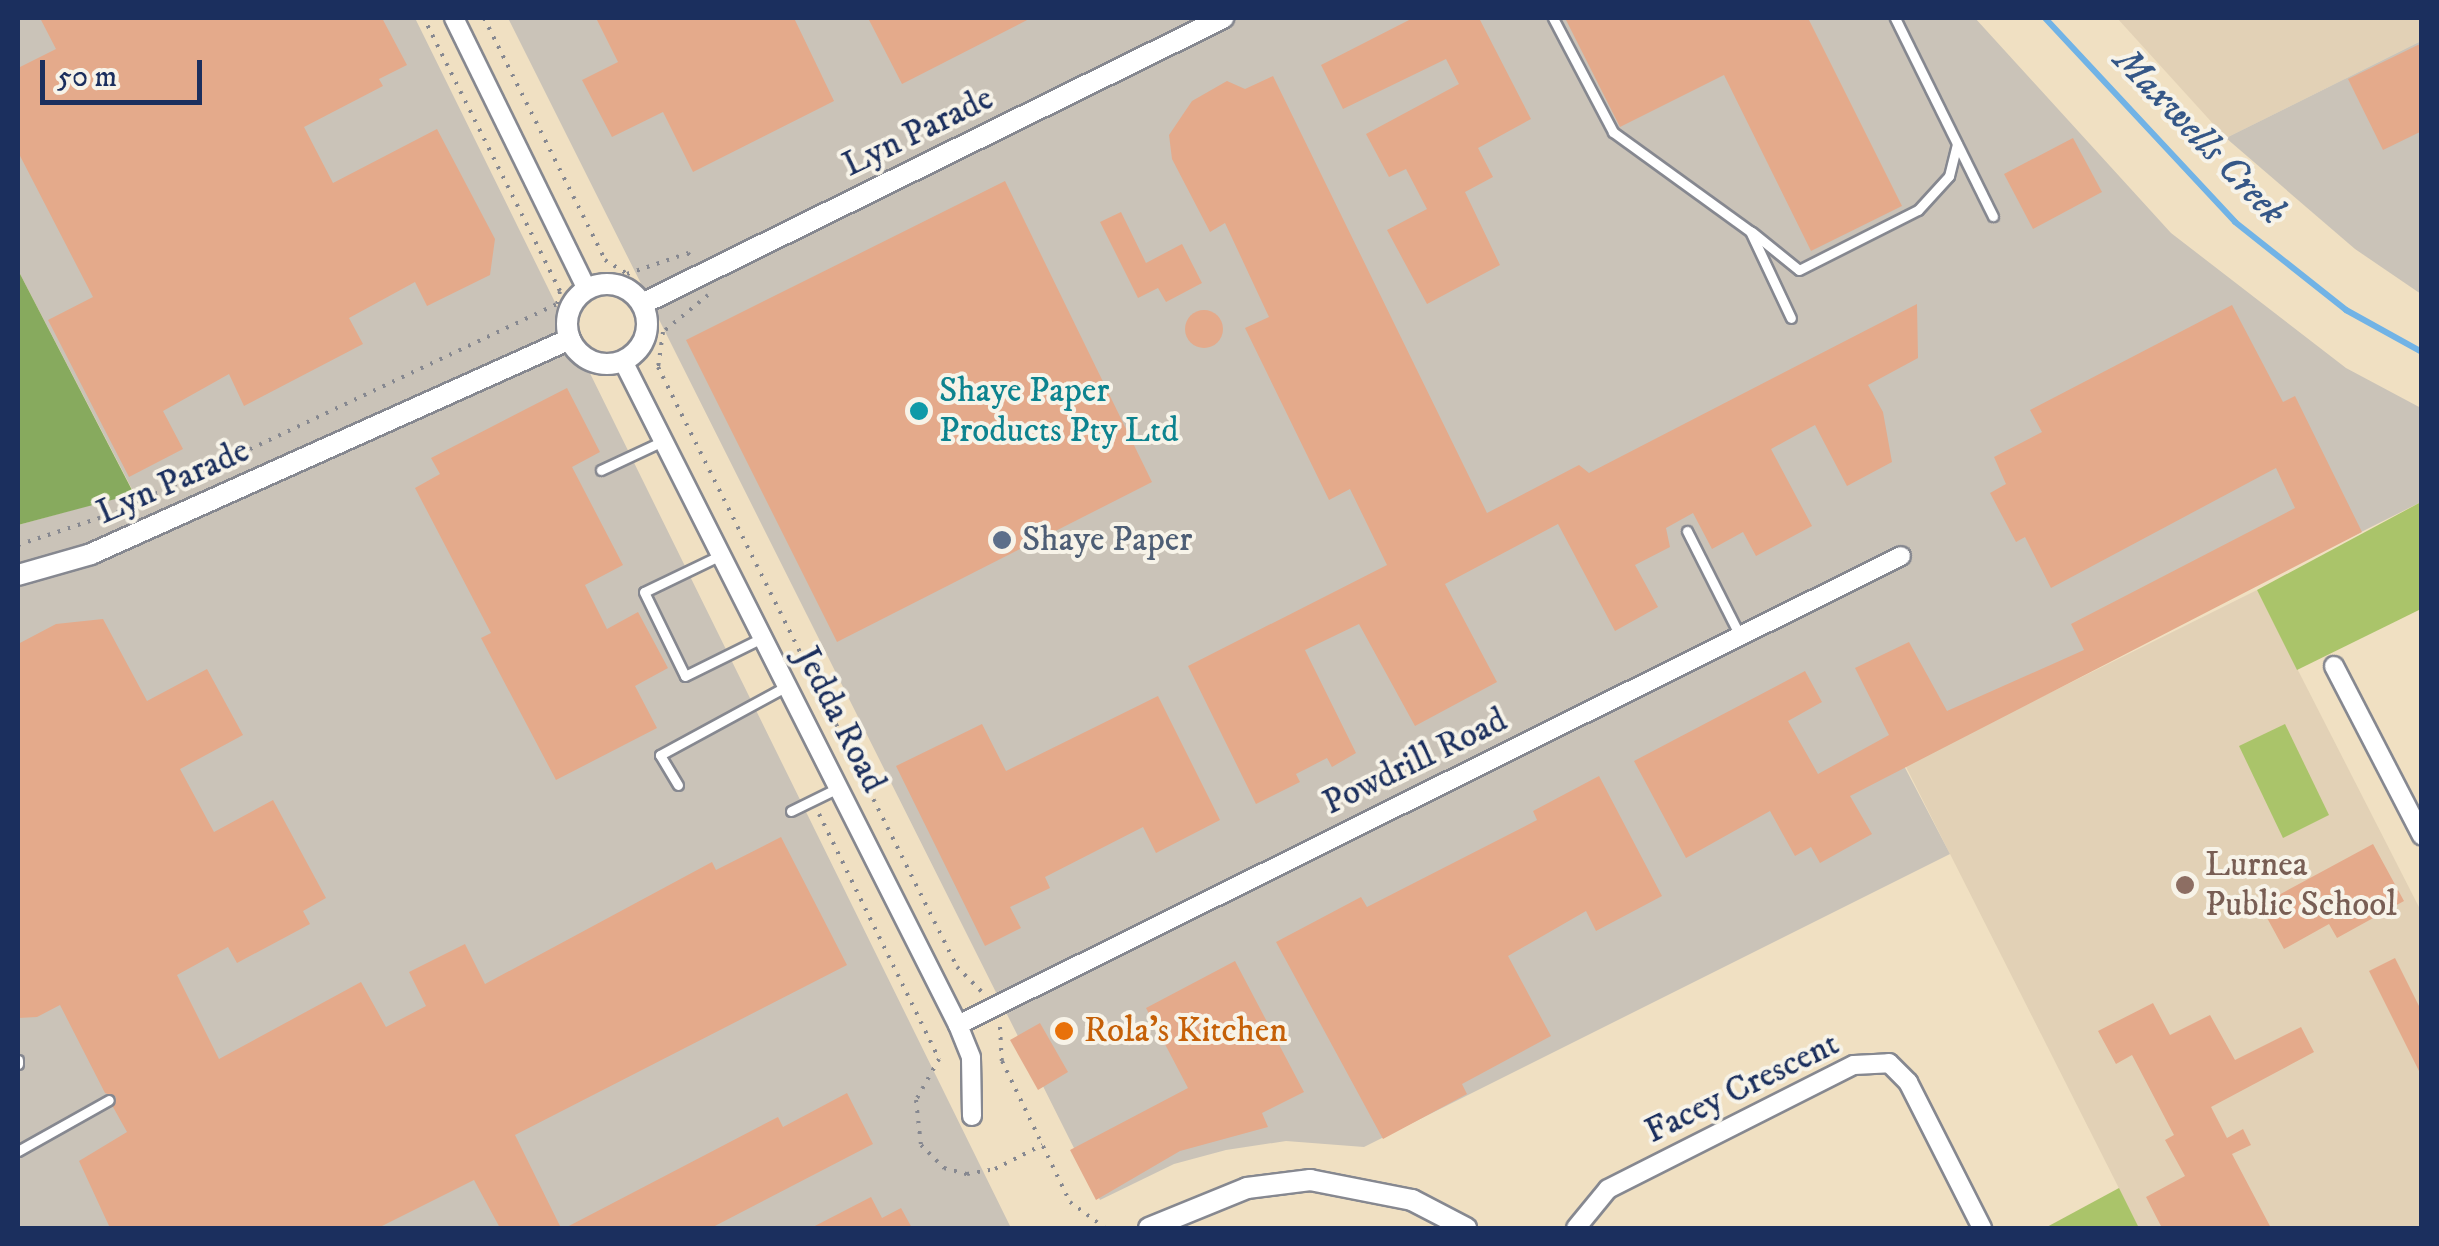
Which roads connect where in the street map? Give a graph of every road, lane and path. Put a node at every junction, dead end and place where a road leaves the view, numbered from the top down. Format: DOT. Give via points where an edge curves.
graph roads {
  1 [pos="424,18"];
  2 [pos="454,18"];
  3 [pos="484,18"];
  4 [pos="1222,18"];
  5 [pos="1553,18"];
  6 [pos="1895,18"];
  7 [pos="1957,144"];
  8 [pos="1993,216"];
  9 [pos="1750,231"];
  10 [pos="688,253"];
  11 [pos="587,289"];
  12 [pos="710,299"];
  13 [pos="642,304"];
  14 [pos="1791,318"];
  15 [pos="570,339"];
  16 [pos="623,361"];
  17 [pos="663,440"];
  18 [pos="602,470"];
  19 [pos="1688,531"];
  20 [pos="18,545"];
  21 [pos="721,556"];
  22 [pos="1901,556"];
  23 [pos="18,574"];
  24 [pos="1740,636"];
  25 [pos="762,638"];
  26 [pos="2334,666"];
  27 [pos="787,686"];
  28 [pos="678,785"];
  29 [pos="838,788"];
  30 [pos="813,800"];
  31 [pos="792,811"];
  32 [pos="2422,836"];
  33 [pos="979,984"];
  34 [pos="958,1025"];
  35 [pos="1005,1037"];
  36 [pos="109,1100"];
  37 [pos="972,1116"];
  38 [pos="1042,1145"];
  39 [pos="18,1151"];
  40 [pos="1105,1228"];
  41 [pos="1149,1228"];
  42 [pos="1466,1228"];
  43 [pos="1576,1228"];
  44 [pos="1982,1228"];
  1 -- 20 [label="path" via="558,286 557,304 118,512"];
  2 -- 11 [label="street"];
  3 -- 10 [label="path" via="605,260 627,274"];
  4 -- 13 [label="street, Lyn Parade"];
  5 -- 9 [label="lane" via="1613,132"];
  6 -- 7 [label="lane"];
  7 -- 8 [label="lane"];
  7 -- 9 [label="lane" via="1949,176 1918,210 1799,270"];
  9 -- 14 [label="lane"];
  11 -- 13 [label="street" via="623,287"];
  11 -- 15 [label="street" via="571,305"];
  12 -- 33 [label="path" via="672,320 658,368 957,967"];
  13 -- 16 [label="street" via="647,330"];
  15 -- 16 [label="street" via="598,363"];
  15 -- 23 [label="street, Lyn Parade" via="92,554"];
  16 -- 17 [label="street, Jedda Road"];
  17 -- 18 [label="lane"];
  17 -- 21 [label="street, Jedda Road"];
  19 -- 24 [label="lane"];
  21 -- 25 [label="street, Jedda Road"];
  21 -- 25 [label="lane" via="644,592 685,676"];
  22 -- 24 [label="street, Powdrill Road"];
  24 -- 34 [label="street, Powdrill Road"];
  25 -- 27 [label="street, Jedda Road"];
  26 -- 32 [label="street"];
  27 -- 28 [label="lane" via="660,755"];
  27 -- 29 [label="street, Jedda Road"];
  29 -- 30 [label="lane"];
  29 -- 34 [label="street, Jedda Road"];
  30 -- 31 [label="lane"];
  30 -- 38 [label="path" via="939,1059 916,1100 921,1145 944,1168 967,1174 995,1169"];
  34 -- 37 [label="street, Jedda Road" via="971,1058"];
  35 -- 38 [label="path" via="1002,1061"];
  36 -- 39 [label="lane"];
  38 -- 40 [label="path" via="1070,1202"];
  41 -- 42 [label="street" via="1247,1188 1310,1180 1412,1200"];
  43 -- 44 [label="street, Facey Crescent" via="1608,1189 1854,1065 1889,1063 1908,1082"];
}
